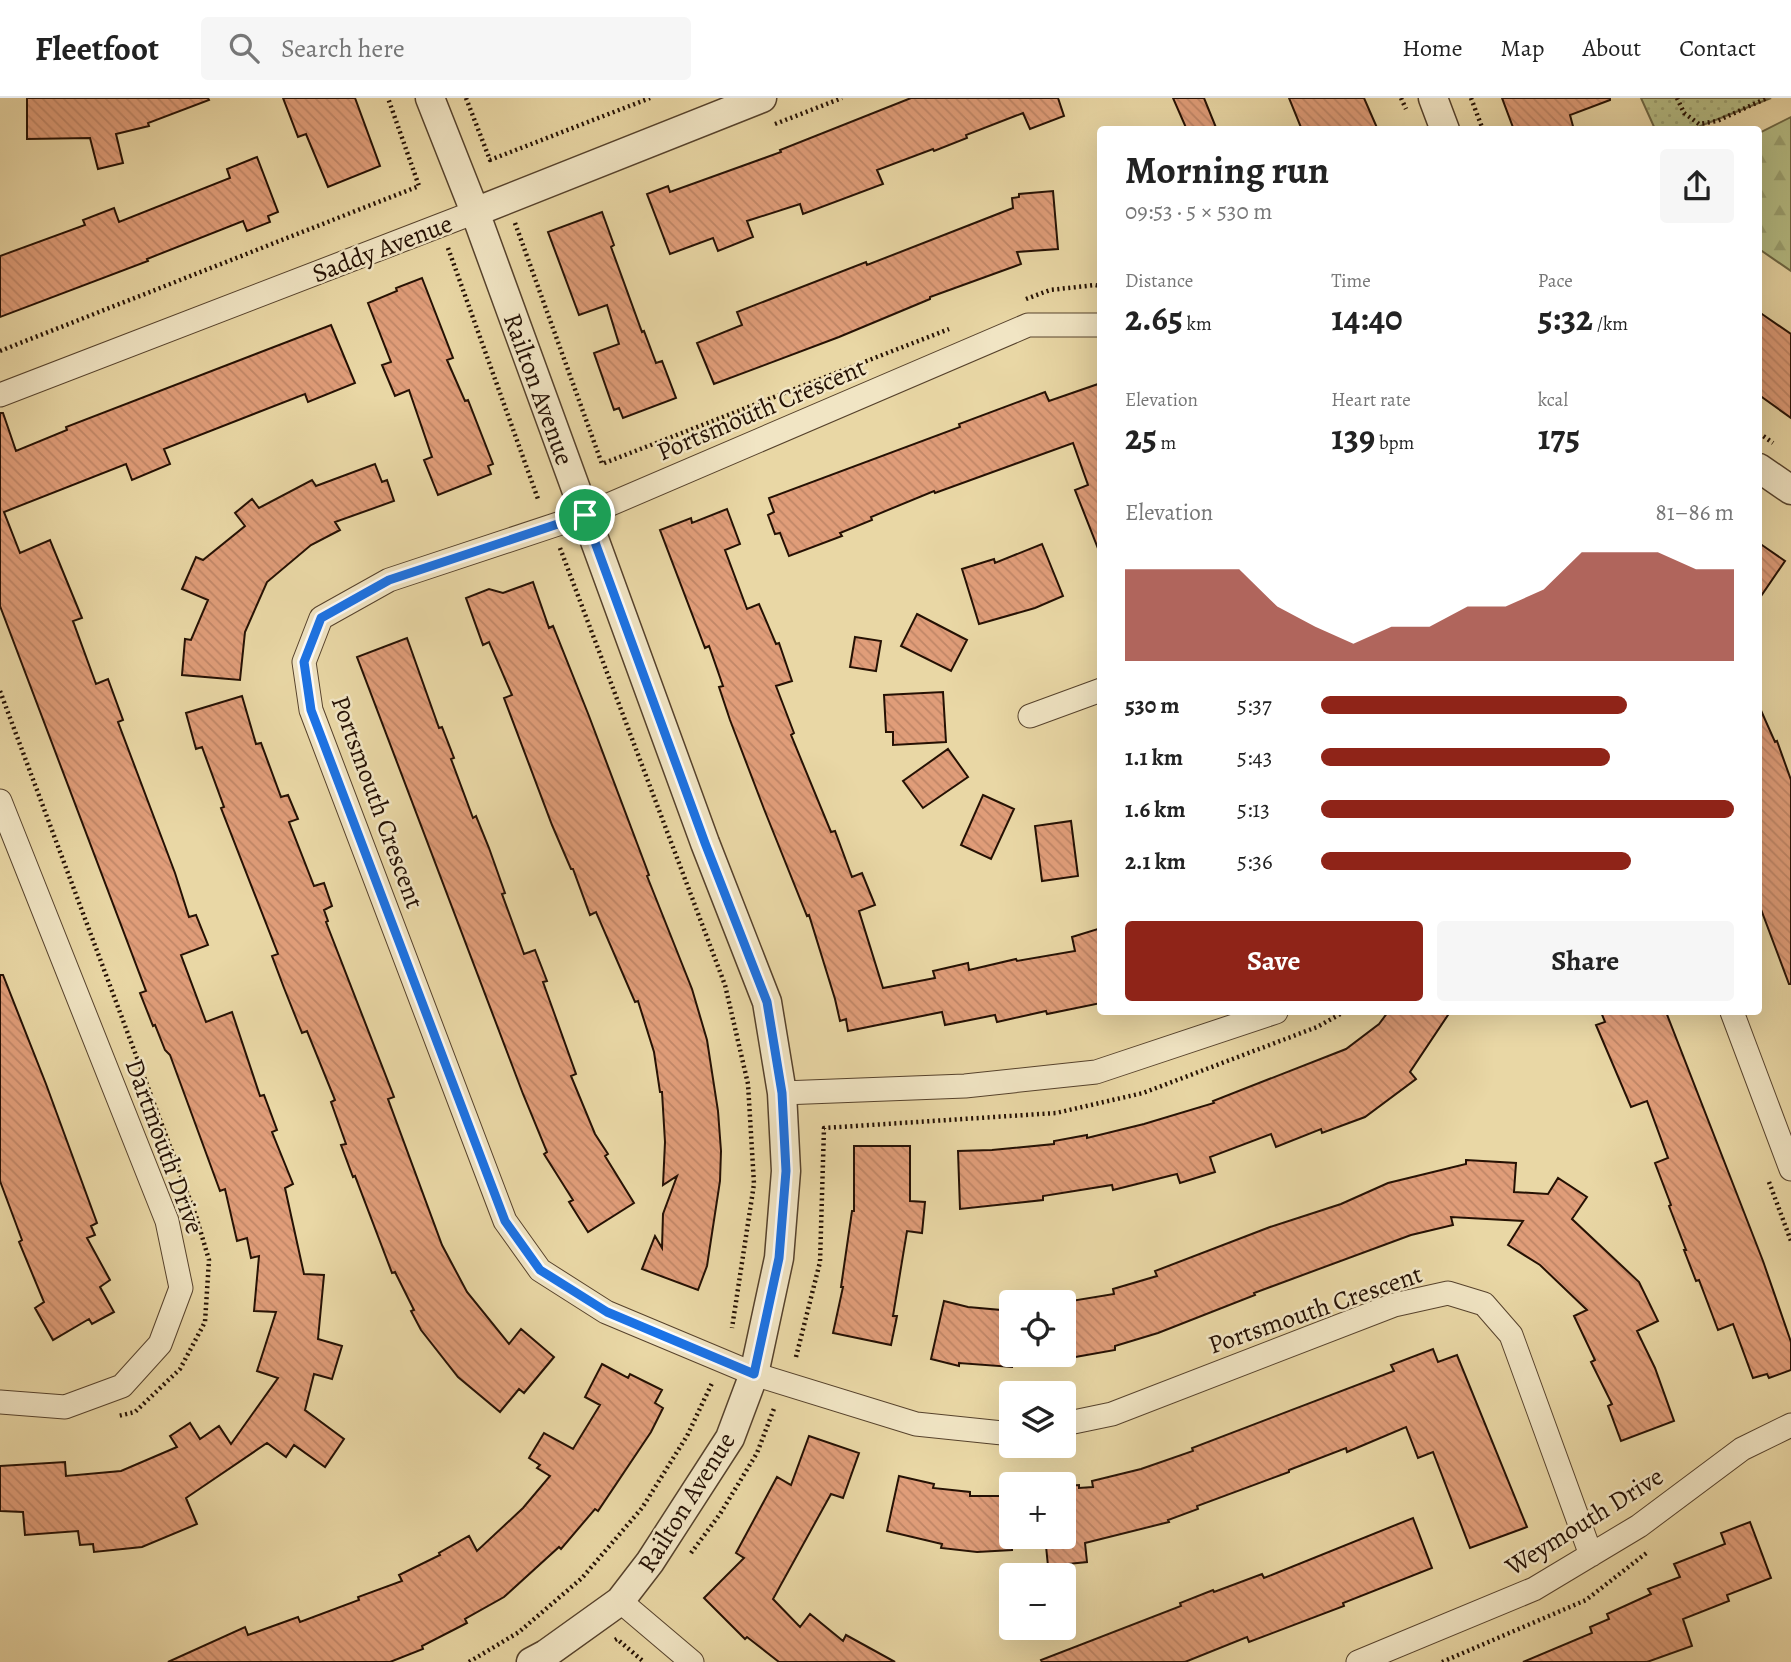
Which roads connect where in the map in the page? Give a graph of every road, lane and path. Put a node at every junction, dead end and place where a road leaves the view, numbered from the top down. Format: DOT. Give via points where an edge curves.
graph roads {
  1 [pos="388,98"];
  2 [pos="430,98"];
  3 [pos="466,98"];
  4 [pos="650,98"];
  5 [pos="762,98"];
  6 [pos="842,98"];
  7 [pos="1433,98"];
  8 [pos="1471,98"];
  9 [pos="1677,98"];
  10 [pos="1767,98"];
  11 [pos="1444,126"];
  12 [pos="1482,126"];
  13 [pos="767,127"];
  14 [pos="474,212"];
  15 [pos="527,219"];
  16 [pos="448,248"];
  17 [pos="1097,285"];
  18 [pos="1025,300"];
  19 [pos="961,325"];
  20 [pos="1097,325"];
  21 [pos="0,351"];
  22 [pos="0,396"];
  23 [pos="1762,470"];
  24 [pos="1791,490"];
  25 [pos="538,499"];
  26 [pos="585,515"];
  27 [pos="556,538"];
  28 [pos="1097,691"];
  29 [pos="1030,716"];
  30 [pos="0,801"];
  31 [pos="1267,1015"];
  32 [pos="1339,1015"];
  33 [pos="1733,1015"];
  34 [pos="782,1093"];
  35 [pos="1791,1168"];
  36 [pos="732,1328"];
  37 [pos="796,1357"];
  38 [pos="716,1374"];
  39 [pos="754,1374"];
  40 [pos="0,1402"];
  41 [pos="1076,1422"];
  42 [pos="1791,1426"];
  43 [pos="999,1433"];
  44 [pos="1591,1555"];
  45 [pos="620,1601"];
  46 [pos="607,1646"];
  47 [pos="470,1662"];
  48 [pos="531,1662"];
  49 [pos="644,1662"];
  50 [pos="692,1662"];
  51 [pos="1358,1662"];
  1 -- 21 [label="path" via="418,186"];
  2 -- 14 [label="street, Railton Avenue"];
  3 -- 4 [label="path" via="490,160"];
  5 -- 14 [label="street, Saddy Avenue"];
  6 -- 13 [label="path"];
  7 -- 11 [label="street"];
  8 -- 12 [label="path"];
  9 -- 10 [label="path" via="1684,113 1699,124 1717,121"];
  14 -- 22 [label="street, Saddy Avenue"];
  14 -- 26 [label="street, Railton Avenue"];
  15 -- 19 [label="path" via="514,223 602,464"];
  16 -- 25 [label="path"];
  17 -- 18 [label="path" via="1050,290"];
  20 -- 26 [label="street, Portsmouth Crescent" via="1028,325"];
  23 -- 24 [label="street"];
  26 -- 34 [label="street, Railton Avenue" via="767,1002"];
  26 -- 39 [label="street, Portsmouth Crescent" via="389,580 321,618 304,662 311,710 505,1221 540,1270 607,1312"];
  27 -- 36 [label="path" via="725,985 748,1084 754,1184"];
  28 -- 29 [label="street"];
  30 -- 40 [label="street, Dartmouth Drive" via="167,1221 181,1288 160,1344 122,1386 65,1406"];
  31 -- 34 [label="street" via="1096,1072 965,1086"];
  32 -- 37 [label="path" via="1143,1093 1056,1114 824,1128 820,1262"];
  33 -- 35 [label="street"];
  34 -- 39 [label="street, Railton Avenue" via="786,1171 779,1258"];
  38 -- 47 [label="path" via="687,1436 642,1508 582,1578 519,1632"];
  39 -- 43 [label="street, Portsmouth Crescent" via="916,1424"];
  39 -- 45 [label="street, Railton Avenue" via="730,1438"];
  41 -- 44 [label="street, Portsmouth Crescent" via="1112,1414 1394,1305 1448,1293 1484,1304 1511,1335"];
  42 -- 44 [label="street, Weymouth Drive" via="1742,1449 1639,1526"];
  44 -- 51 [label="street, Weymouth Drive" via="1534,1589"];
  45 -- 48 [label="street, Railton Avenue"];
  45 -- 50 [label="street"];
  46 -- 49 [label="path" via="617,1639"];
}
